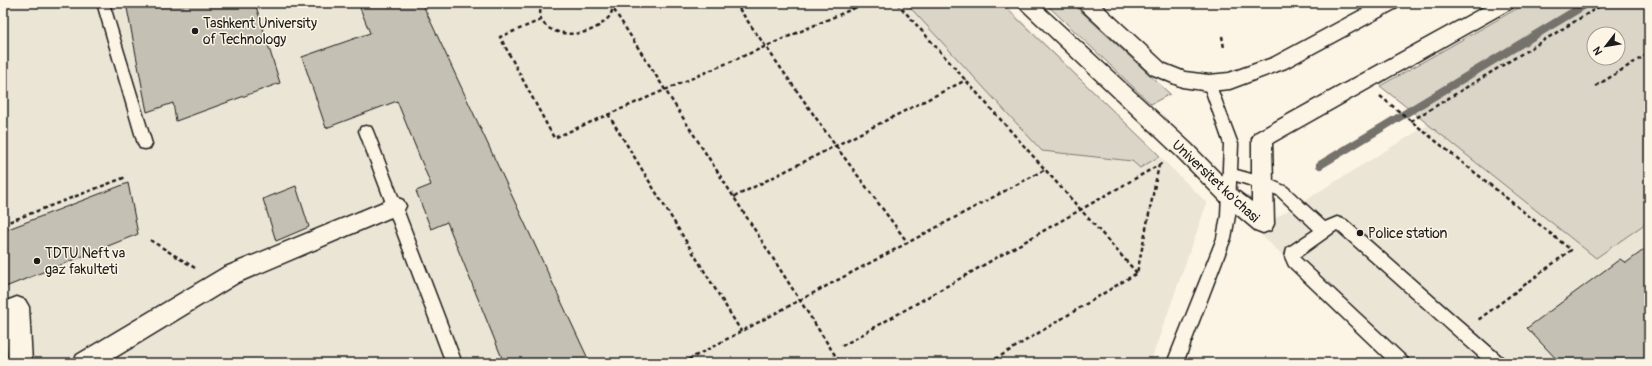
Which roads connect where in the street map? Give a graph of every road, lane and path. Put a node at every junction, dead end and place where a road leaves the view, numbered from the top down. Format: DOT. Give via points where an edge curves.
graph roads {
  1 [pos="103,3"];
  2 [pos="541,3"];
  3 [pos="616,3"];
  4 [pos="735,3"];
  5 [pos="866,3"];
  6 [pos="897,3"];
  7 [pos="1027,3"];
  8 [pos="1087,3"];
  9 [pos="1390,3"];
  10 [pos="1506,3"];
  11 [pos="1605,3"];
  12 [pos="614,10"];
  13 [pos="541,20"];
  14 [pos="1222,36"];
  15 [pos="765,46"];
  16 [pos="1224,48"];
  17 [pos="1649,53"];
  18 [pos="966,80"];
  19 [pos="1209,83"];
  20 [pos="1596,86"];
  21 [pos="665,90"];
  22 [pos="1392,105"];
  23 [pos="608,114"];
  24 [pos="1409,120"];
  25 [pos="366,131"];
  26 [pos="145,144"];
  27 [pos="835,146"];
  28 [pos="1184,150"];
  29 [pos="1160,164"];
  30 [pos="1046,169"];
  31 [pos="1231,174"];
  32 [pos="126,178"];
  33 [pos="1263,183"];
  34 [pos="1229,196"];
  35 [pos="734,197"];
  36 [pos="395,206"];
  37 [pos="1081,209"];
  38 [pos="3,224"];
  39 [pos="1324,230"];
  40 [pos="150,240"];
  41 [pos="908,242"];
  42 [pos="1137,273"];
  43 [pos="218,282"];
  44 [pos="800,300"];
  45 [pos="17,307"];
  46 [pos="741,331"];
  47 [pos="1462,332"];
  48 [pos="842,346"];
  49 [pos="20,363"];
  50 [pos="85,363"];
  51 [pos="454,363"];
  52 [pos="682,363"];
  53 [pos="840,363"];
  54 [pos="989,363"];
  55 [pos="1175,363"];
  56 [pos="1401,363"];
  57 [pos="1496,363"];
  1 -- 26 [label="lane"];
  2 -- 13 [label="path" via="538,11"];
  3 -- 12 [label="path"];
  4 -- 15 [label="path"];
  5 -- 15 [label="path"];
  6 -- 18 [label="path"];
  7 -- 28 [label="street, Universitet ko'chasi"];
  8 -- 19 [label="street" via="1158,69 1182,79"];
  9 -- 19 [label="street" via="1279,63 1230,81"];
  10 -- 33 [label="street, Universitet ko'chasi" via="1262,139"];
  11 -- 24 [label="path"];
  12 -- 13 [label="path" via="601,26 578,34 555,32 546,27"];
  12 -- 21 [label="path"];
  13 -- 23 [label="path" via="500,37 554,138"];
  14 -- 16 [label="path"];
  15 -- 21 [label="path"];
  15 -- 27 [label="path"];
  17 -- 20 [label="path"];
  18 -- 27 [label="path"];
  18 -- 30 [label="path"];
  19 -- 31 [label="lane" via="1231,144"];
  21 -- 23 [label="path"];
  21 -- 35 [label="path"];
  22 -- 24 [label="path"];
  23 -- 46 [label="path"];
  24 -- 47 [label="path" via="1571,250"];
  25 -- 36 [label="lane"];
  27 -- 35 [label="path"];
  27 -- 41 [label="path"];
  28 -- 29 [label="path"];
  28 -- 34 [label="street, Universitet ko'chasi"];
  29 -- 37 [label="path"];
  29 -- 42 [label="path"];
  30 -- 37 [label="path"];
  30 -- 41 [label="path"];
  31 -- 33 [label="lane"];
  31 -- 34 [label="lane"];
  32 -- 38 [label="path"];
  33 -- 34 [label="street, Universitet ko'chasi" via="1263,224"];
  33 -- 39 [label="lane" via="1282,192"];
  34 -- 55 [label="lane" via="1224,238"];
  35 -- 44 [label="path"];
  36 -- 43 [label="street"];
  36 -- 51 [label="lane"];
  37 -- 42 [label="path"];
  37 -- 48 [label="path"];
  39 -- 47 [label="lane" via="1336,223 1345,227"];
  39 -- 56 [label="lane" via="1292,253 1292,257"];
  40 -- 43 [label="path"];
  41 -- 44 [label="path"];
  42 -- 54 [label="path"];
  43 -- 50 [label="street"];
  44 -- 46 [label="path"];
  44 -- 53 [label="path"];
  45 -- 49 [label="street"];
  46 -- 52 [label="path"];
  47 -- 57 [label="lane"];
}
